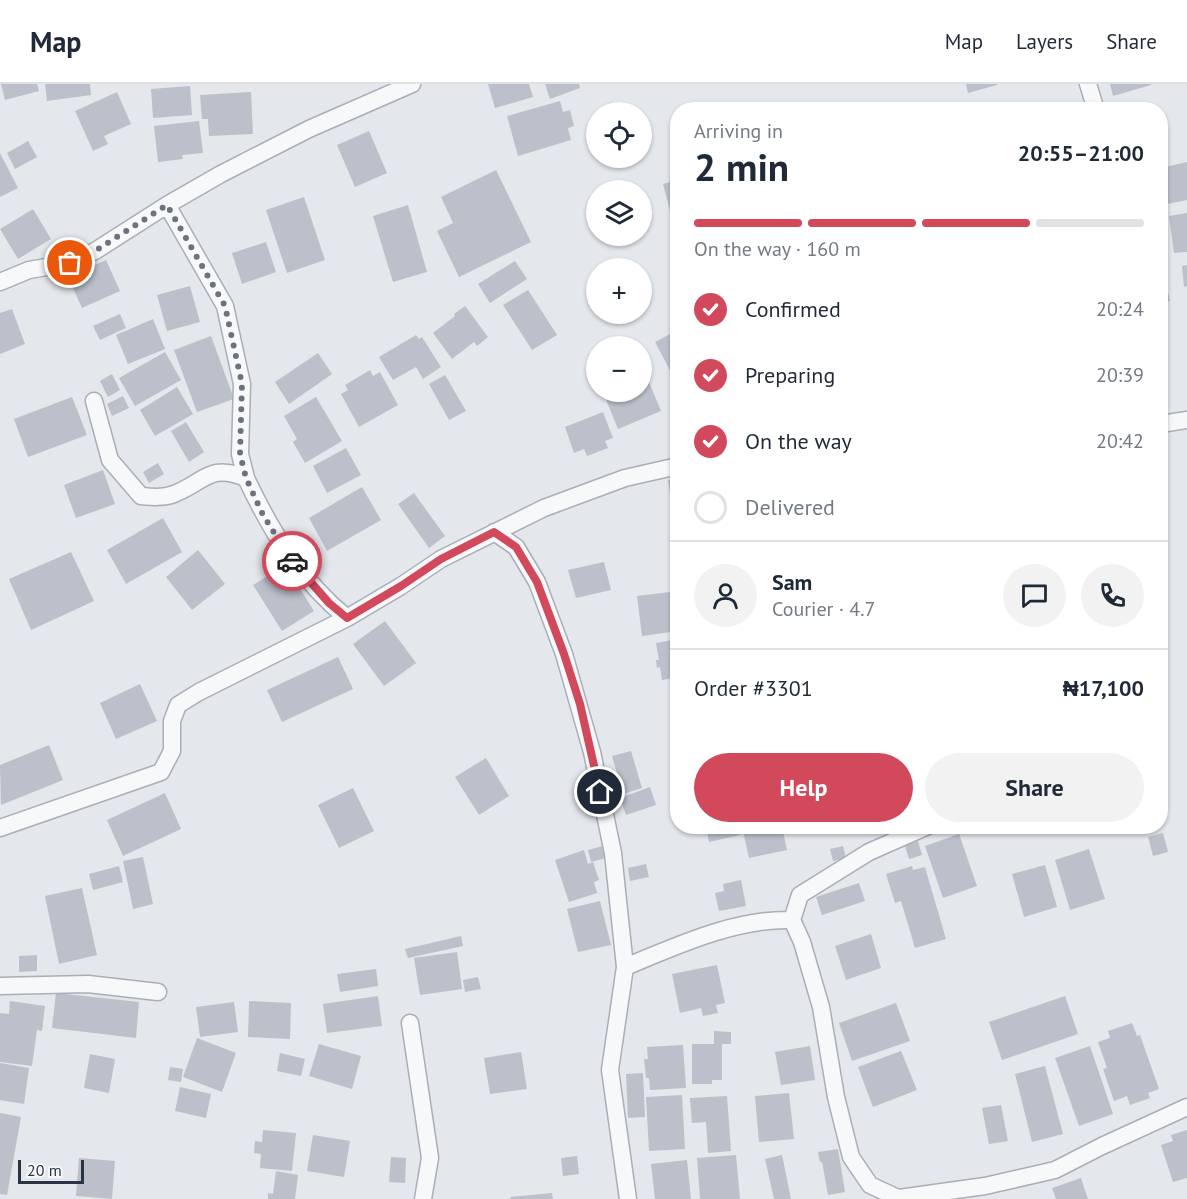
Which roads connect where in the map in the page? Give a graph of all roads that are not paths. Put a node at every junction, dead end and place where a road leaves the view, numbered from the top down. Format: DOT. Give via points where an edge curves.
graph roads {
  1 [pos="412,84"];
  2 [pos="1088,84"];
  3 [pos="1094,102"];
  4 [pos="167,205"];
  5 [pos="0,282"];
  6 [pos="94,400"];
  7 [pos="1187,420"];
  8 [pos="1168,423"];
  9 [pos="670,468"];
  10 [pos="246,478"];
  11 [pos="494,532"];
  12 [pos="347,618"];
  13 [pos="0,828"];
  14 [pos="910,834"];
  15 [pos="792,920"];
  16 [pos="625,967"];
  17 [pos="0,986"];
  18 [pos="158,992"];
  19 [pos="411,1023"];
  20 [pos="1187,1107"];
  21 [pos="895,1198"];
  22 [pos="423,1199"];
  23 [pos="628,1199"];
  1 -- 4 [label="street" via="309,129"];
  2 -- 3 [label="street"];
  4 -- 5 [label="street" via="70,263 28,270"];
  4 -- 10 [label="street" via="225,306 242,384 240,454"];
  6 -- 10 [label="street" via="110,460 141,496 158,498 174,494 210,474 229,471"];
  7 -- 8 [label="street"];
  9 -- 11 [label="street" via="580,494"];
  10 -- 12 [label="street" via="291,560"];
  11 -- 12 [label="street" via="441,559"];
  11 -- 16 [label="street" via="516,547 537,582 580,704 613,853"];
  12 -- 13 [label="street" via="178,705 172,721 172,751 161,772"];
  14 -- 15 [label="street" via="869,852 800,895"];
  15 -- 16 [label="street" via="742,925 682,943"];
  15 -- 21 [label="street" via="821,1006 851,1157 870,1185"];
  16 -- 23 [label="street" via="610,1070"];
  17 -- 18 [label="street" via="88,984"];
  19 -- 22 [label="street" via="430,1158"];
  20 -- 21 [label="street" via="1055,1170 985,1186"];
}
